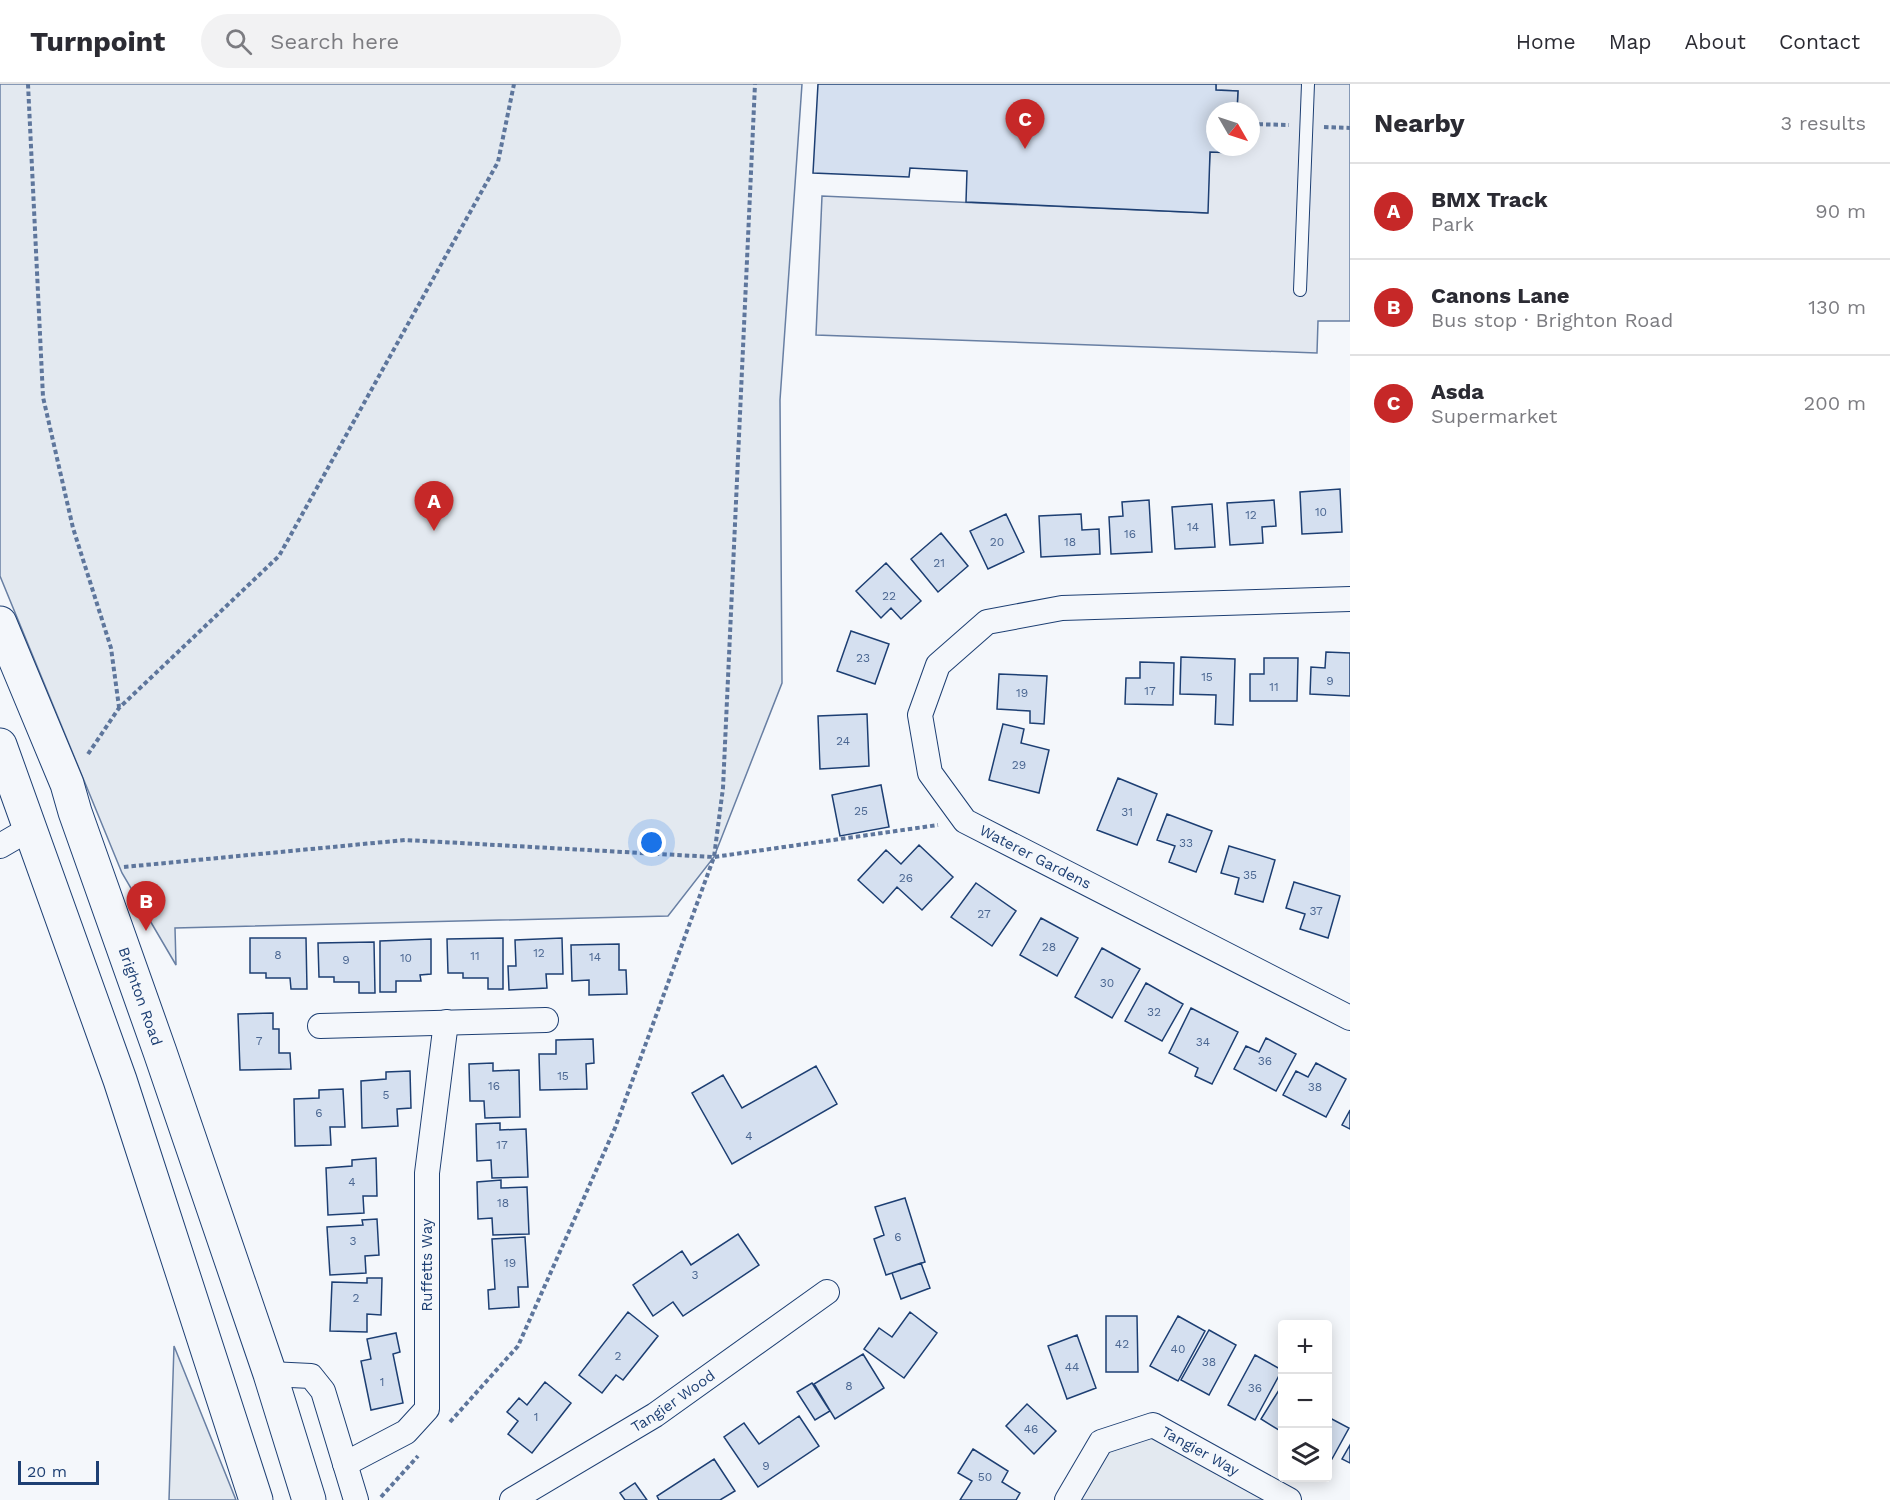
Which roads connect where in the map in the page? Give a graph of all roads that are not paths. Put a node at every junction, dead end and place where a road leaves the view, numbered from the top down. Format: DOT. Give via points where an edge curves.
graph roads {
  1 [pos="1308,84"];
  2 [pos="1300,290"];
  3 [pos="1350,599"];
  4 [pos="0,623"];
  5 [pos="0,745"];
  6 [pos="71,798"];
  7 [pos="32,828"];
  8 [pos="0,846"];
  9 [pos="1350,1018"];
  10 [pos="546,1020"];
  11 [pos="446,1022"];
  12 [pos="320,1026"];
  13 [pos="827,1292"];
  14 [pos="270,1374"];
  15 [pos="345,1464"];
  16 [pos="256,1500"];
  17 [pos="309,1500"];
  18 [pos="356,1500"];
  19 [pos="512,1500"];
  20 [pos="1067,1500"];
  21 [pos="1289,1500"];
  1 -- 2 [label="lane"];
  3 -- 9 [label="street, Waterer Gardens" via="1062,608 987,622 938,664 920,715 930,773 965,821"];
  4 -- 6 [label="highway, Brighton Road"];
  5 -- 7 [label="highway"];
  6 -- 7 [label="highway"];
  6 -- 14 [label="highway, Brighton Road"];
  7 -- 8 [label="street"];
  7 -- 16 [label="highway" via="120,1080"];
  10 -- 11 [label="street"];
  11 -- 12 [label="street"];
  11 -- 15 [label="street, Ruffetts Way" via="427,1173 427,1408 406,1432"];
  13 -- 19 [label="street, Tangier Wood" via="655,1415"];
  14 -- 15 [label="street" via="311,1376 323,1391"];
  14 -- 17 [label="highway, Brighton Road"];
  15 -- 18 [label="street"];
  20 -- 21 [label="street, Tangier Way" via="1101,1443 1153,1425"];
}
